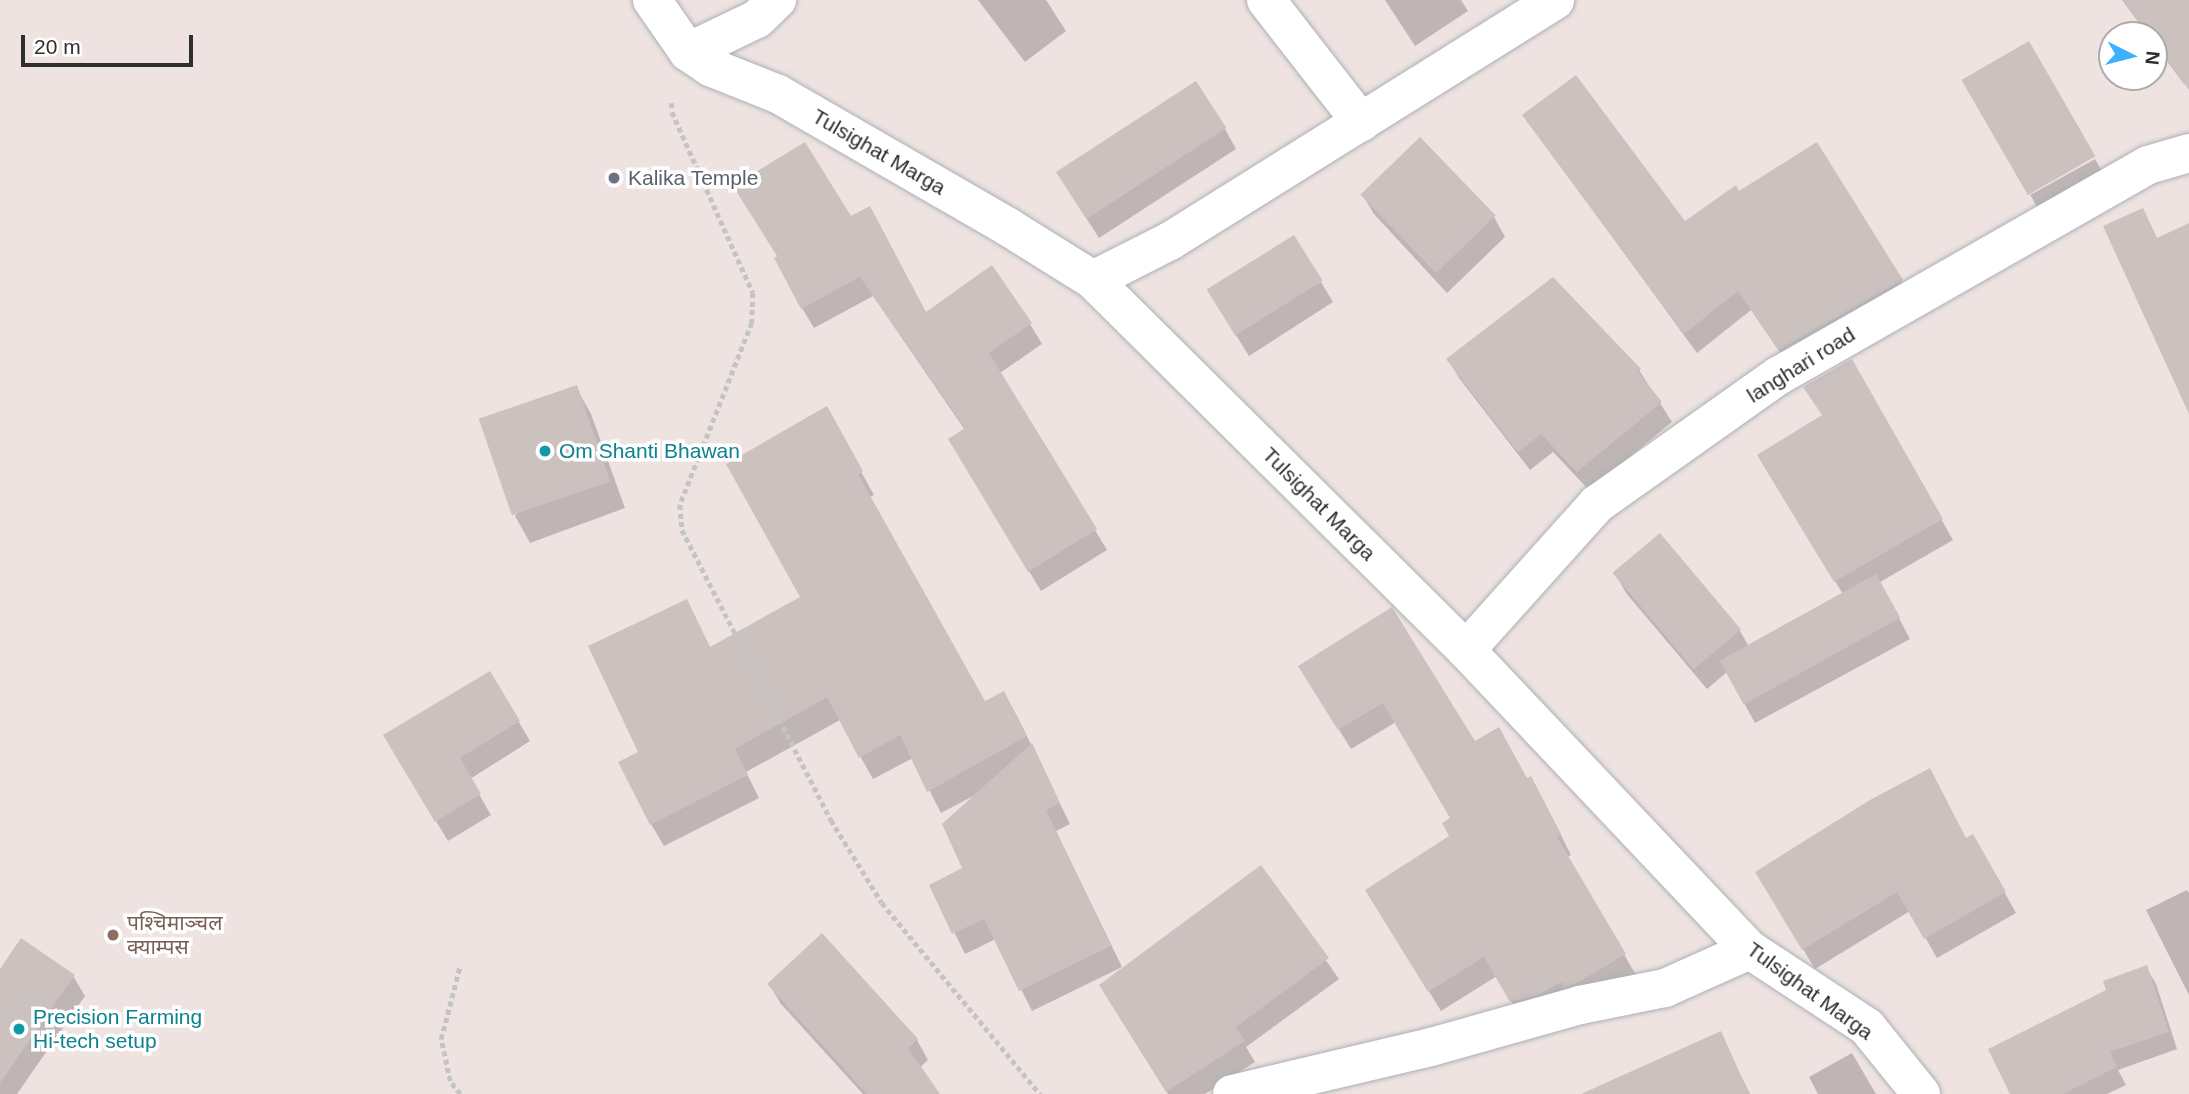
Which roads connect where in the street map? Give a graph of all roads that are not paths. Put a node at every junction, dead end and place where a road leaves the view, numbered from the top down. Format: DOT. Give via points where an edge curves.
graph roads {
  1 [pos="652,0"];
  2 [pos="777,0"];
  3 [pos="1266,0"];
  4 [pos="1555,0"];
  5 [pos="688,52"];
  6 [pos="1361,122"];
  7 [pos="2189,153"];
  8 [pos="1093,280"];
  9 [pos="1466,650"];
  10 [pos="1750,950"];
  11 [pos="1232,1094"];
  12 [pos="1922,1094"];
  1 -- 5 [label="street, Tulsighat Marga"];
  2 -- 5 [label="street" via="757,19"];
  3 -- 6 [label="street"];
  4 -- 6 [label="street"];
  5 -- 8 [label="street, Tulsighat Marga" via="710,67 778,94"];
  6 -- 8 [label="street" via="1170,241"];
  7 -- 9 [label="street, langhari road" via="2148,165 1778,376 1597,503"];
  8 -- 9 [label="street, Tulsighat Marga"];
  9 -- 10 [label="street, Tulsighat Marga"];
  10 -- 11 [label="street" via="1665,988"];
  10 -- 12 [label="street, Tulsighat Marga" via="1867,1027"];
}
